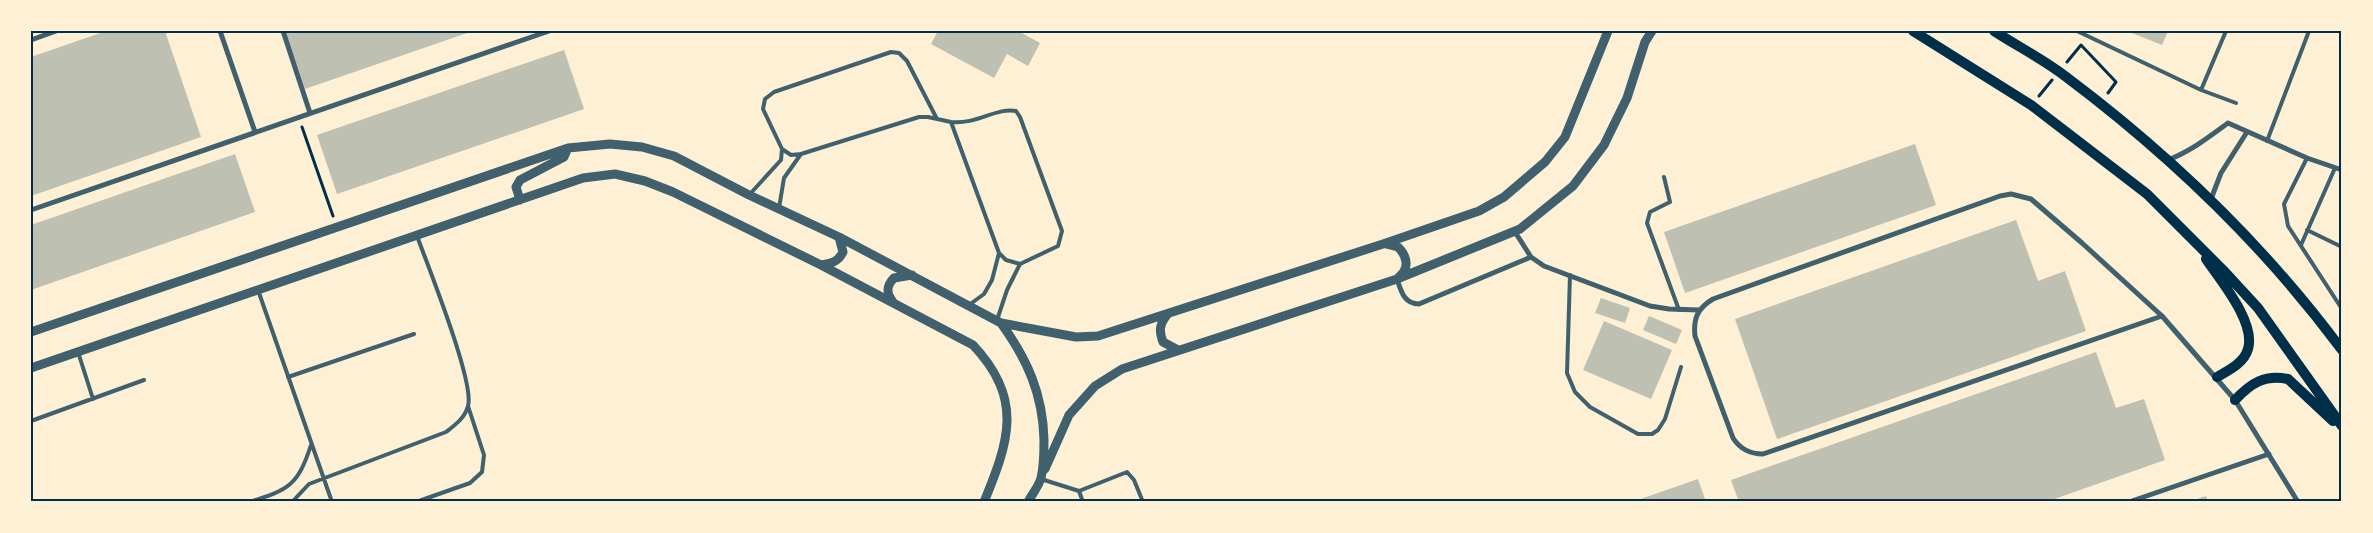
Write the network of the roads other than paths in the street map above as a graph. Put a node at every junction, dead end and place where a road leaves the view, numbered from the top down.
1 (56, 31) edge
2 (220, 31) edge
3 (283, 31) edge
4 (549, 31) edge
5 (1608, 31) edge
6 (1652, 31) edge
7 (1913, 31) edge
8 (1994, 31) edge
9 (2077, 31) edge
10 (2226, 31) edge
11 (2309, 31) edge
12 (31, 40) edge
13 (2201, 90) junction
14 (2236, 103) dead end
15 (310, 114) junction
16 (937, 119) junction
17 (950, 122) junction
18 (255, 132) junction
19 (2247, 132) junction
20 (2267, 141) junction
21 (568, 148) junction
22 (782, 149) junction
23 (801, 154) junction
24 (2307, 158) junction
25 (2168, 160) junction
26 (2335, 168) junction
27 (2342, 170) edge
28 (1664, 177) dead end
29 (749, 195) junction
30 (2210, 199) junction
31 (520, 200) junction
32 (779, 208) junction
33 (31, 210) edge
34 (2308, 230) junction
35 (1515, 232) junction
36 (417, 234) junction
37 (839, 237) junction
38 (2191, 238) junction
39 (1383, 244) junction
40 (2300, 245) junction
41 (2342, 247) edge
42 (999, 253) junction
43 (1531, 257) junction
44 (1020, 264) junction
45 (821, 265) junction
46 (912, 275) junction
47 (1570, 275) junction
48 (1397, 279) junction
49 (258, 290) junction
50 (894, 303) junction
51 (969, 305) junction
52 (2342, 309) edge
53 (1679, 310) junction
54 (1699, 310) junction
55 (1167, 315) junction
56 (2162, 316) junction
57 (999, 321) junction
58 (31, 332) edge
59 (414, 334) dead end
60 (1178, 350) junction
61 (2342, 350) edge
62 (78, 352) junction
63 (1681, 367) dead end
64 (31, 368) edge
65 (288, 377) junction
66 (2218, 377) junction
67 (144, 380) dead end
68 (93, 399) junction
69 (2235, 400) junction
70 (468, 406) junction
71 (31, 421) edge
72 (2342, 427) edge
73 (311, 446) junction
74 (2269, 454) junction
75 (324, 477) junction
76 (1041, 479) junction
77 (1079, 491) junction
78 (249, 502) edge
79 (292, 502) edge
80 (332, 502) edge
81 (416, 502) edge
82 (984, 502) edge
83 (1028, 502) edge
84 (1083, 502) edge
85 (1143, 502) edge
86 (2129, 502) edge
87 (2298, 502) edge

1 - 12 street
2 - 18 street
3 - 15 street
4 - 15 street
5 - 39 street
6 - 35 street
7 - 38 main road
8 - 25 main road
9 - 13 lane
10 - 13 lane
11 - 20 lane
13 - 14 lane
15 - 18 street
16 - 17 lane
16 - 22 lane
16 - 23 lane
17 - 42 lane
17 - 44 lane
18 - 33 street
19 - 20 street
19 - 25 street
19 - 30 street
20 - 24 street
21 - 29 street
21 - 31 street
21 - 58 street
22 - 23 lane
22 - 29 lane
23 - 32 lane
24 - 26 street
24 - 40 lane
25 - 30 main road
26 - 27 street
26 - 34 lane
28 - 53 lane
29 - 32 street
30 - 61 main road
31 - 36 street
31 - 45 street
32 - 37 street
34 - 40 lane
34 - 41 lane
35 - 43 street
35 - 48 street
36 - 49 street
36 - 70 lane
37 - 45 street
37 - 46 street
38 - 66 main road
38 - 72 main road
39 - 48 street
39 - 55 street
40 - 52 lane
42 - 44 lane
42 - 51 lane
43 - 47 street
43 - 48 street
44 - 57 lane
45 - 50 street
46 - 50 street
46 - 51 street
47 - 53 street
47 - 63 lane
48 - 60 street
49 - 62 street
49 - 65 lane
50 - 82 street
51 - 57 street
53 - 54 street
54 - 56 street
54 - 56 street
55 - 57 street
55 - 60 street
56 - 66 street
57 - 76 street
59 - 65 lane
60 - 76 street
62 - 64 street
62 - 68 lane
65 - 73 lane
66 - 69 street
67 - 68 lane
68 - 71 lane
69 - 72 main road
69 - 74 street
70 - 75 lane
70 - 81 lane
73 - 75 lane
73 - 78 lane
74 - 86 street
74 - 87 street
75 - 79 lane
75 - 80 lane
76 - 77 lane
76 - 83 street
77 - 84 lane
77 - 85 lane

